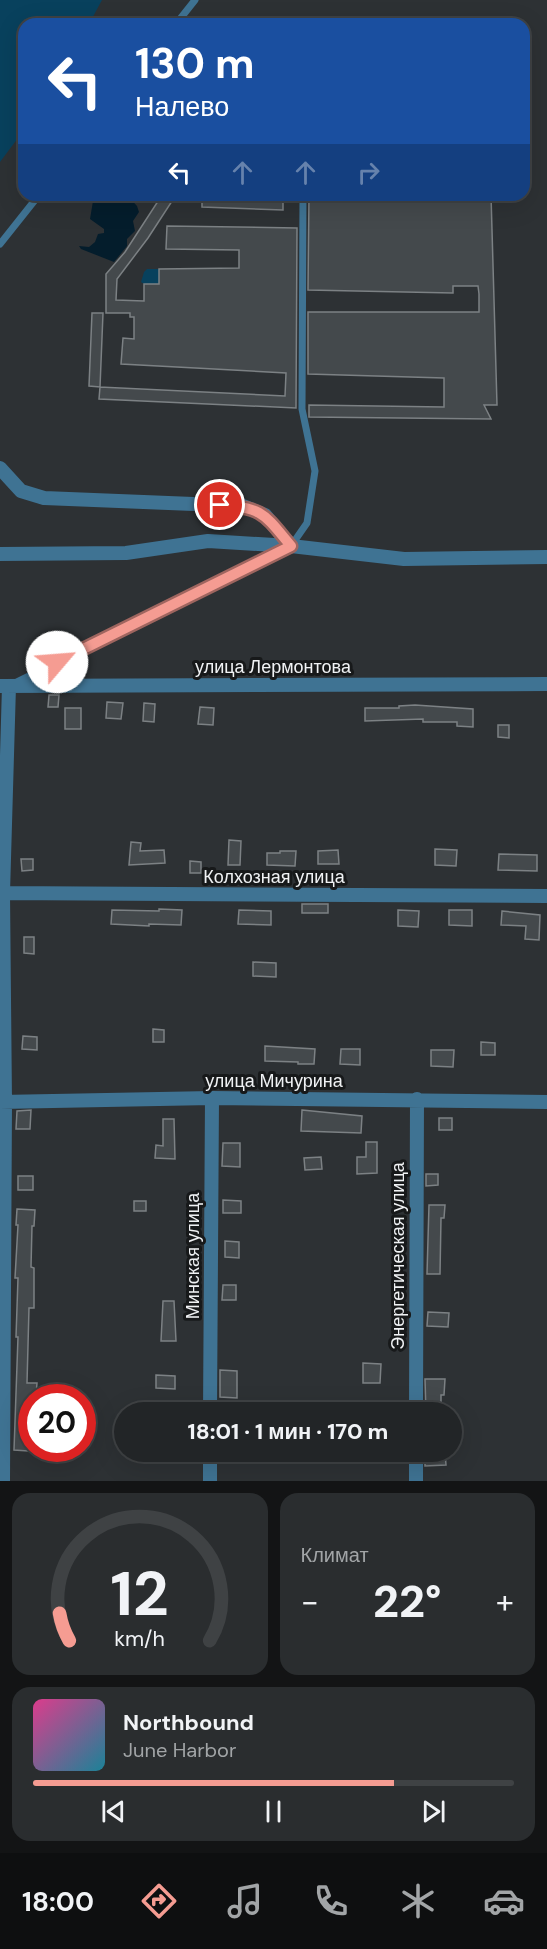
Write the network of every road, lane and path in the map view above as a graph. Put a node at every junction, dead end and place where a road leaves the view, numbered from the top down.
1 (195, 0) edge
2 (181, 18) edge
3 (34, 201) edge
4 (303, 201) edge
5 (0, 244) edge
6 (0, 468) edge
7 (291, 546) junction
8 (0, 554) edge
9 (547, 557) edge
10 (547, 684) edge
11 (4, 686) edge
12 (2, 893) edge
13 (547, 896) edge
14 (212, 1098) junction
15 (417, 1100) junction
16 (2, 1102) edge
17 (547, 1102) edge
18 (210, 1402) edge
19 (416, 1402) edge
20 (210, 1462) edge
21 (416, 1462) edge
22 (3, 1481) edge
23 (210, 1481) edge
24 (416, 1481) edge

1 - 2 lane
3 - 5 lane
4 - 7 lane
6 - 7 street
7 - 8 street
7 - 9 street
7 - 11 lane
10 - 11 street, улица Лермонтова
11 - 12 street
12 - 13 street, Колхозная улица
12 - 16 street
14 - 15 street, улица Мичурина
14 - 16 street, улица Мичурина
14 - 18 street, Минская улица
15 - 17 street, улица Мичурина
15 - 19 street, Энергетическая улица
16 - 22 street
20 - 23 street
21 - 24 street

